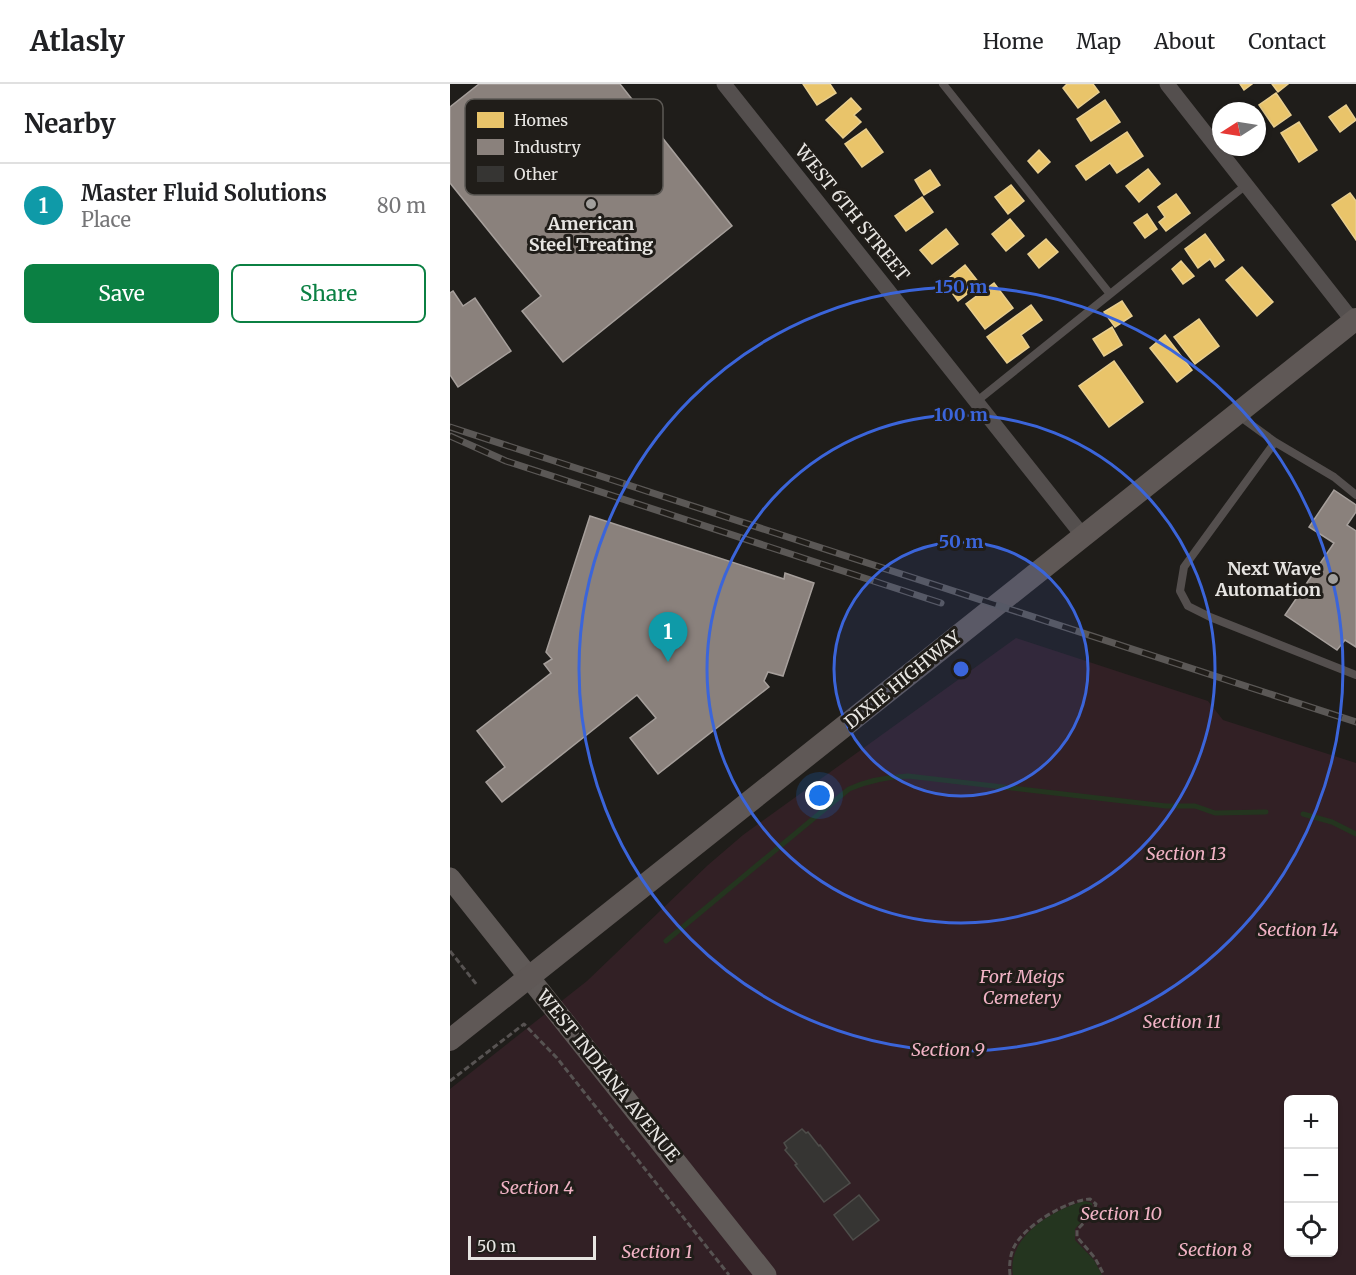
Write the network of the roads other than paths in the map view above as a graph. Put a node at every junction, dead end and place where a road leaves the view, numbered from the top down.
1 (724, 84) edge
2 (944, 84) edge
3 (1167, 84) edge
4 (1246, 185) junction
5 (1110, 294) junction
6 (1355, 320) edge
7 (977, 401) junction
8 (1237, 414) junction
9 (1275, 442) junction
10 (1356, 495) edge
11 (1083, 536) junction
12 (1356, 675) edge
13 (450, 878) edge
14 (529, 978) junction
15 (450, 1040) edge
16 (765, 1275) edge

1 - 7 street, WEST 6TH STREET
2 - 5 lane
3 - 4 street
4 - 5 lane
4 - 6 street
5 - 7 lane
6 - 8 main road, DIXIE HIGHWAY
7 - 11 street, WEST 6TH STREET
8 - 9 lane
8 - 11 main road, DIXIE HIGHWAY
9 - 10 lane
9 - 12 lane
11 - 14 main road, DIXIE HIGHWAY
13 - 14 main road, WEST INDIANA AVENUE
14 - 15 main road, DIXIE HIGHWAY
14 - 16 main road, WEST INDIANA AVENUE

